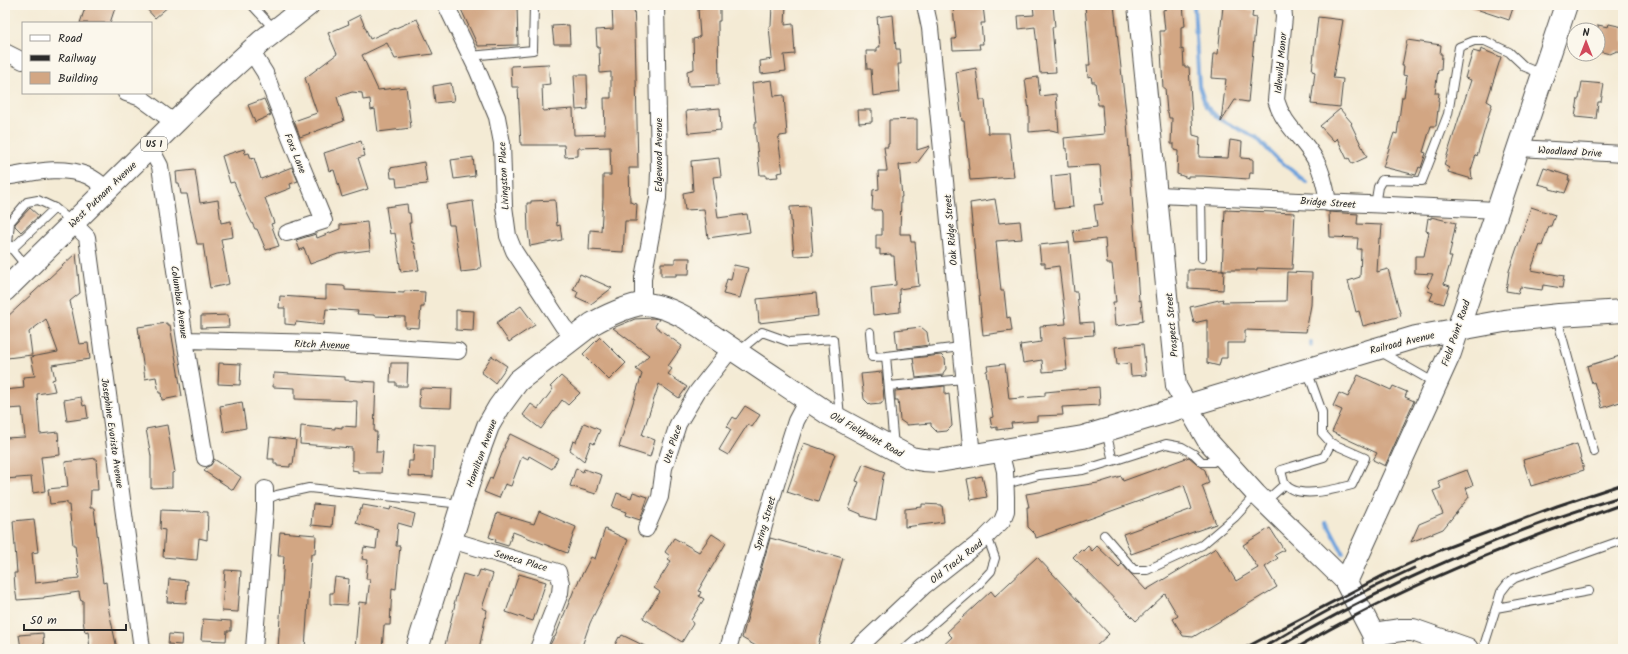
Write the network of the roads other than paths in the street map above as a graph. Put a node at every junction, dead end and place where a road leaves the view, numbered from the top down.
1 (252, 5) edge
2 (308, 5) edge
3 (446, 5) edge
4 (534, 5) edge
5 (656, 5) edge
6 (925, 5) edge
7 (1138, 5) edge
8 (1283, 5) edge
9 (1566, 5) edge
10 (275, 30) junction
11 (251, 51) junction
12 (5, 52) edge
13 (470, 56) junction
14 (22, 60) edge
15 (1543, 74) junction
16 (129, 94) edge
17 (175, 123) junction
18 (150, 147) junction
19 (1518, 148) junction
20 (1623, 154) edge
21 (5, 176) edge
22 (108, 189) junction
23 (1158, 195) junction
24 (1201, 196) junction
25 (1328, 203) junction
26 (1375, 205) junction
27 (55, 208) junction
28 (1497, 210) junction
29 (73, 223) junction
30 (287, 233) dead end
31 (12, 249) junction
32 (1202, 258) dead end
33 (28, 267) junction
34 (5, 290) edge
35 (643, 303) junction
36 (1623, 311) edge
37 (1559, 315) junction
38 (1458, 330) junction
39 (870, 332) dead end
40 (574, 338) junction
41 (185, 340) junction
42 (961, 347) junction
43 (1375, 349) junction
44 (458, 351) dead end
45 (734, 351) junction
46 (886, 356) junction
47 (1307, 370) junction
48 (964, 380) junction
49 (1436, 383) junction
50 (889, 386) junction
51 (807, 400) junction
52 (1187, 406) junction
53 (840, 419) junction
54 (1106, 430) junction
55 (1330, 443) junction
56 (894, 449) junction
57 (1000, 451) junction
58 (1594, 452) dead end
59 (972, 456) junction
60 (1222, 456) junction
61 (205, 458) dead end
62 (1116, 460) junction
63 (1006, 484) junction
64 (1285, 484) junction
65 (265, 495) joint
66 (1260, 498) junction
67 (463, 504) junction
68 (646, 529) dead end
69 (1104, 535) dead end
70 (987, 536) junction
71 (451, 540) junction
72 (1623, 540) edge
73 (1346, 582) junction
74 (1589, 591) dead end
75 (1496, 608) junction
76 (1374, 641) edge
77 (864, 646) edge
78 (142, 649) edge
79 (254, 649) edge
80 (417, 649) edge
81 (538, 649) edge
82 (728, 649) edge
83 (904, 649) edge
84 (1467, 649) edge
85 (1483, 649) edge

1 - 10 lane
2 - 10 main road, West Putnam Avenue / US 1
3 - 13 street, Livingston Place
4 - 13 lane
5 - 35 street, Edgewood Avenue
6 - 42 street, Oak Ridge Street
7 - 23 street, Prospect Street
8 - 25 street, Idlewild Manor
9 - 15 main road, Field Point Road
10 - 11 main road, West Putnam Avenue / US 1
11 - 17 main road, West Putnam Avenue / US 1
11 - 30 street, Foxs Lane
12 - 14 street
13 - 40 street, Livingston Place
15 - 19 main road, Field Point Road
15 - 26 lane
16 - 17 street
17 - 18 main road, West Putnam Avenue / US 1
18 - 22 main road, West Putnam Avenue / US 1
18 - 41 street, Columbus Avenue
19 - 20 street, Woodland Drive
19 - 28 main road, Field Point Road
21 - 22 street
22 - 29 main road, West Putnam Avenue / US 1
23 - 24 street, Bridge Street
23 - 52 street, Prospect Street
24 - 25 street, Bridge Street
24 - 32 lane
25 - 26 street, Bridge Street
26 - 28 street, Bridge Street
27 - 29 lane
27 - 31 lane
27 - 31 lane
28 - 38 main road, Field Point Road
29 - 33 main road, West Putnam Avenue / US 1
29 - 78 street, Josephine Evaristo Avenue
31 - 33 lane
33 - 34 main road, West Putnam Avenue / US 1
35 - 40 main road, Hamilton Avenue
35 - 45 main road, Old Fieldpoint Road
36 - 37 main road, Railroad Avenue
37 - 38 main road, Railroad Avenue
37 - 58 lane
38 - 43 main road, Railroad Avenue
38 - 49 main road, Field Point Road
39 - 46 lane
40 - 67 main road, Hamilton Avenue
41 - 44 street, Ritch Avenue
41 - 61 street, Columbus Avenue
42 - 46 lane
42 - 48 street, Oak Ridge Street
43 - 47 main road, Railroad Avenue
43 - 49 lane
45 - 51 main road, Old Fieldpoint Road
45 - 53 lane
45 - 68 street, Ute Place
46 - 50 lane
47 - 52 main road, Railroad Avenue
47 - 55 lane
48 - 50 lane
48 - 59 street, Oak Ridge Street
49 - 73 main road, Field Point Road
50 - 56 lane
51 - 53 main road, Old Fieldpoint Road
51 - 82 street, Spring Street
52 - 54 main road, Old Fieldpoint Road
52 - 60 street, Prospect Street
53 - 56 main road, Old Fieldpoint Road
54 - 57 main road, Old Fieldpoint Road
54 - 62 lane
55 - 64 lane
55 - 64 lane
56 - 59 main road, Old Fieldpoint Road
57 - 59 main road, Old Fieldpoint Road
57 - 63 street, Old Track Road
60 - 62 lane
60 - 66 street, Prospect Street
62 - 63 lane
63 - 70 street, Old Track Road
64 - 66 lane
65 - 67 lane
65 - 79 street
66 - 69 lane
66 - 73 street, Prospect Street
67 - 71 main road, Hamilton Avenue
70 - 77 street, Old Track Road
70 - 83 lane
71 - 80 main road, Hamilton Avenue
71 - 81 street, Seneca Place
72 - 75 lane
73 - 76 main road
74 - 75 lane
75 - 85 lane
76 - 84 main road

